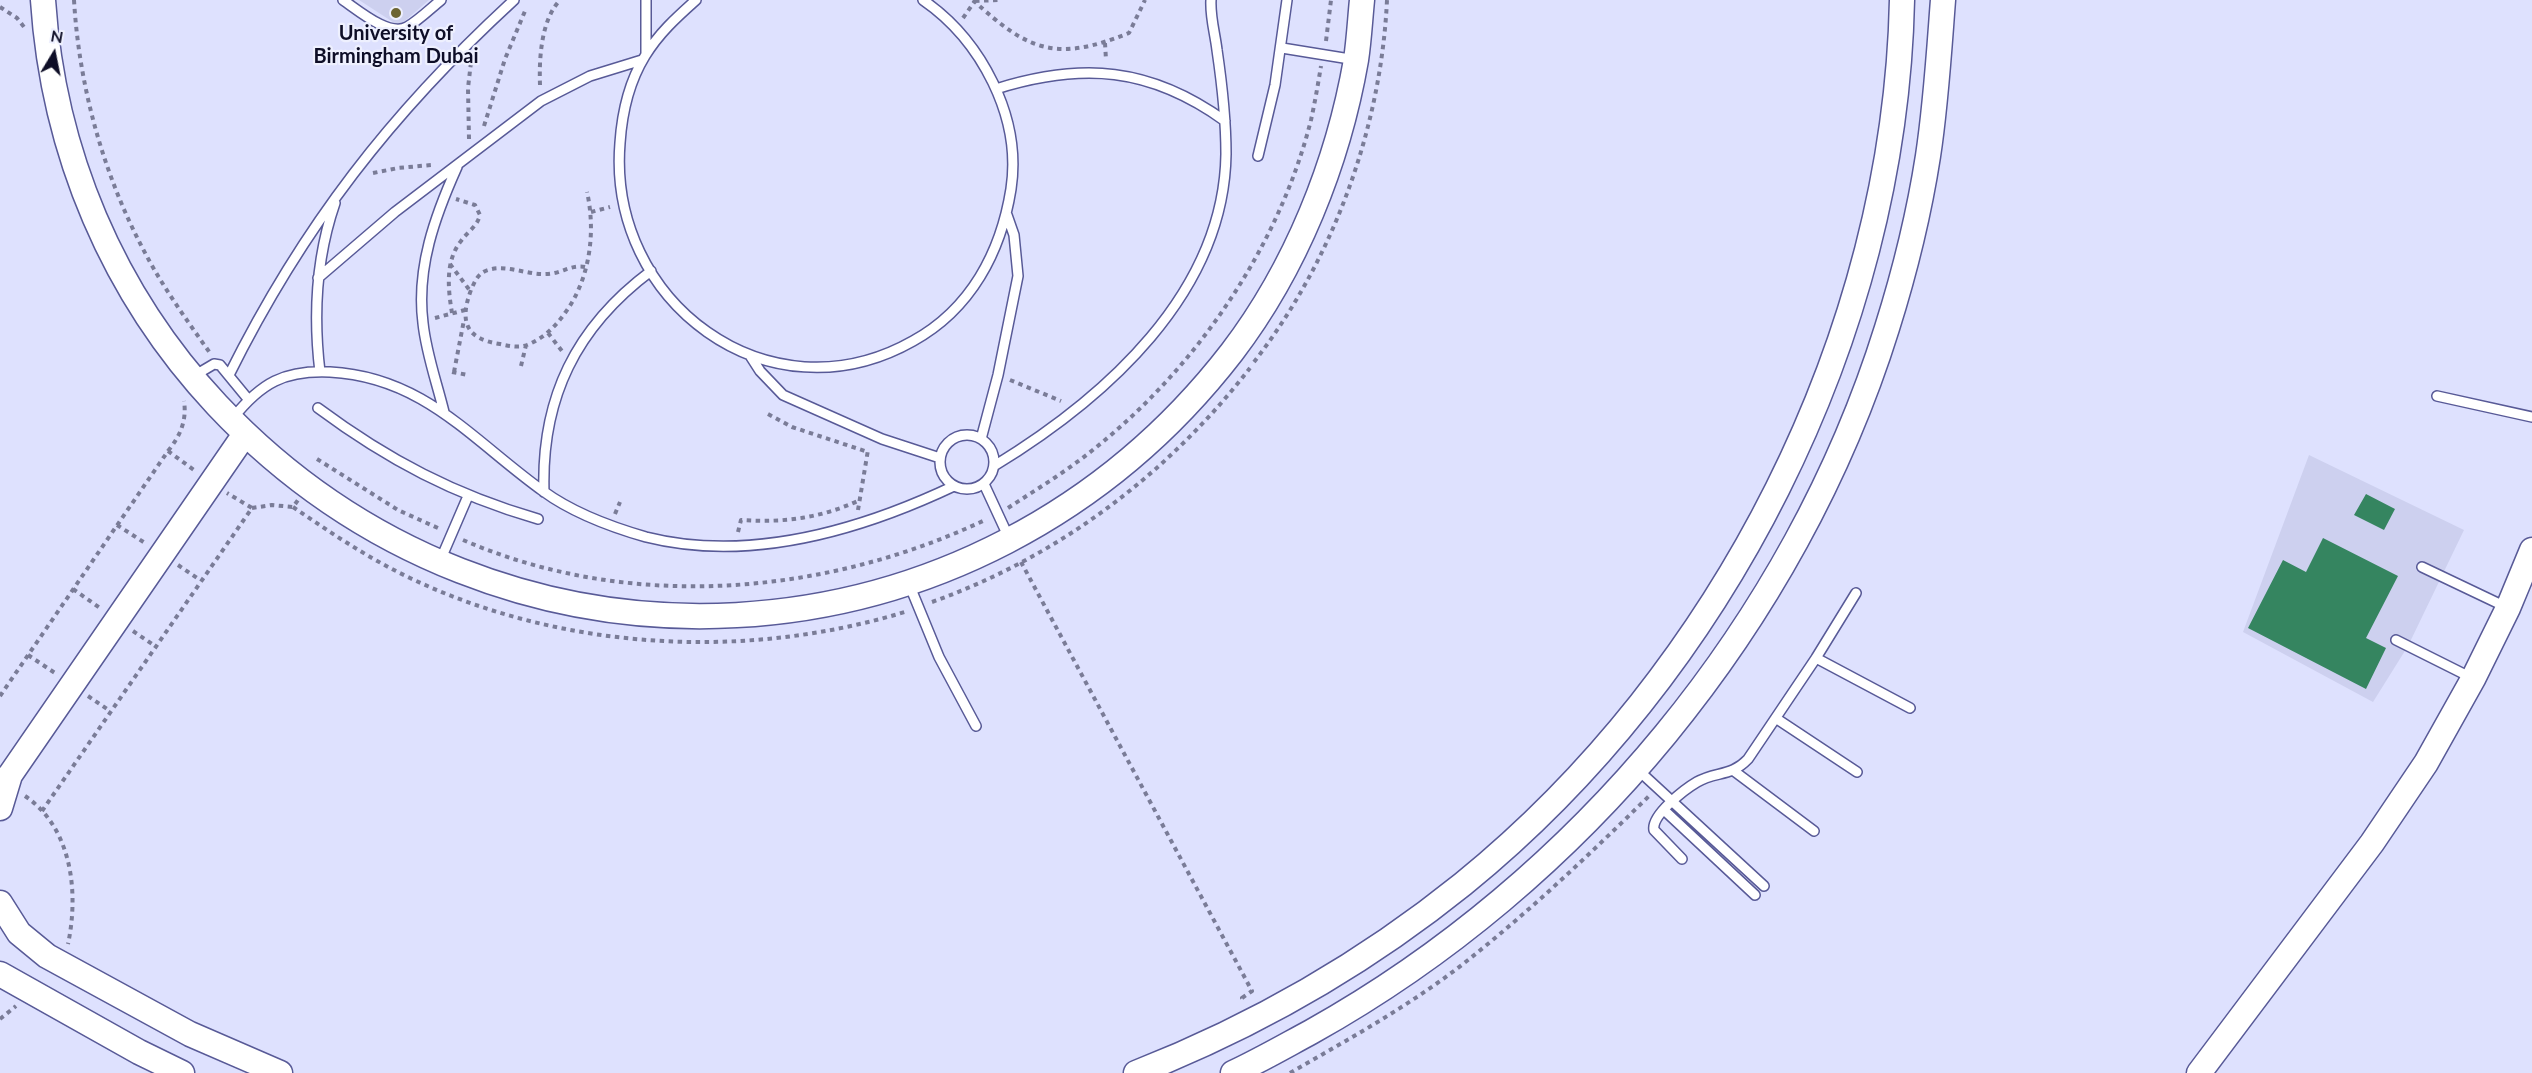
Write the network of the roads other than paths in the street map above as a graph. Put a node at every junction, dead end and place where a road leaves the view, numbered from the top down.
1 (43, 0) edge
2 (343, 0) edge
3 (441, 0) edge
4 (514, 0) edge
5 (646, 0) edge
6 (696, 0) edge
7 (923, 0) edge
8 (1287, 0) edge
9 (1362, 0) edge
10 (1902, 0) edge
11 (1943, 0) edge
12 (1210, 2) edge
13 (1282, 48) junction
14 (644, 57) junction
15 (1356, 60) junction
16 (996, 89) junction
17 (1225, 121) junction
18 (1258, 156) dead end
19 (458, 164) junction
20 (339, 193) junction
21 (1007, 215) junction
22 (651, 271) junction
23 (318, 278) junction
24 (751, 357) junction
25 (320, 372) junction
26 (229, 375) junction
27 (191, 377) junction
28 (2437, 396) dead end
29 (248, 399) junction
30 (318, 408) dead end
31 (444, 412) junction
32 (2532, 417) edge
33 (238, 427) junction
34 (981, 439) junction
35 (940, 458) junction
36 (994, 466) junction
37 (984, 484) junction
38 (954, 486) junction
39 (544, 492) junction
40 (468, 496) junction
41 (538, 519) dead end
42 (1010, 540) junction
43 (2532, 550) edge
44 (439, 563) junction
45 (2422, 567) dead end
46 (909, 584) junction
47 (1856, 593) dead end
48 (2508, 608) junction
49 (2396, 640) dead end
50 (1816, 658) junction
51 (2474, 679) junction
52 (1910, 708) dead end
53 (1777, 719) junction
54 (976, 726) dead end
55 (1637, 769) junction
56 (1734, 771) junction
57 (1857, 772) dead end
58 (6, 781) edge
59 (1672, 801) junction
60 (0, 808) edge
61 (1664, 810) junction
62 (1814, 831) dead end
63 (1682, 859) dead end
64 (1764, 886) dead end
65 (1755, 895) dead end
66 (0, 903) edge
67 (0, 974) edge
68 (182, 1073) edge
69 (280, 1073) edge
70 (1136, 1073) edge
71 (1233, 1073) edge
72 (2199, 1073) edge

1 - 27 street
2 - 3 lane
4 - 20 lane
5 - 14 lane
6 - 14 lane
7 - 16 lane
8 - 13 lane
9 - 15 street
10 - 70 street
11 - 55 street
12 - 17 lane
13 - 15 lane
13 - 18 lane
14 - 19 lane
14 - 22 lane
15 - 42 street
16 - 17 lane
16 - 21 lane
17 - 36 lane
19 - 23 lane
19 - 31 lane
20 - 23 lane
20 - 26 lane
21 - 24 lane
21 - 34 lane
22 - 24 lane
22 - 39 lane
23 - 25 lane
24 - 35 lane
25 - 29 lane
25 - 31 lane
26 - 27 lane
26 - 29 lane
27 - 33 street
28 - 32 lane
29 - 33 lane
30 - 40 lane
31 - 39 lane
33 - 44 street
33 - 58 street
34 - 35 lane
34 - 36 lane
35 - 38 lane
36 - 37 lane
37 - 38 lane
37 - 42 lane
38 - 39 lane
40 - 41 lane
40 - 44 lane
42 - 46 street
43 - 48 street
44 - 46 street
45 - 48 lane
46 - 54 lane
47 - 50 lane
48 - 51 street
49 - 51 lane
50 - 52 lane
50 - 53 lane
51 - 72 street
53 - 56 lane
53 - 57 lane
55 - 59 lane
55 - 71 street
56 - 59 lane
56 - 62 lane
58 - 60 street
59 - 61 lane
59 - 64 lane
61 - 63 lane
61 - 65 lane
66 - 69 street
67 - 68 street

